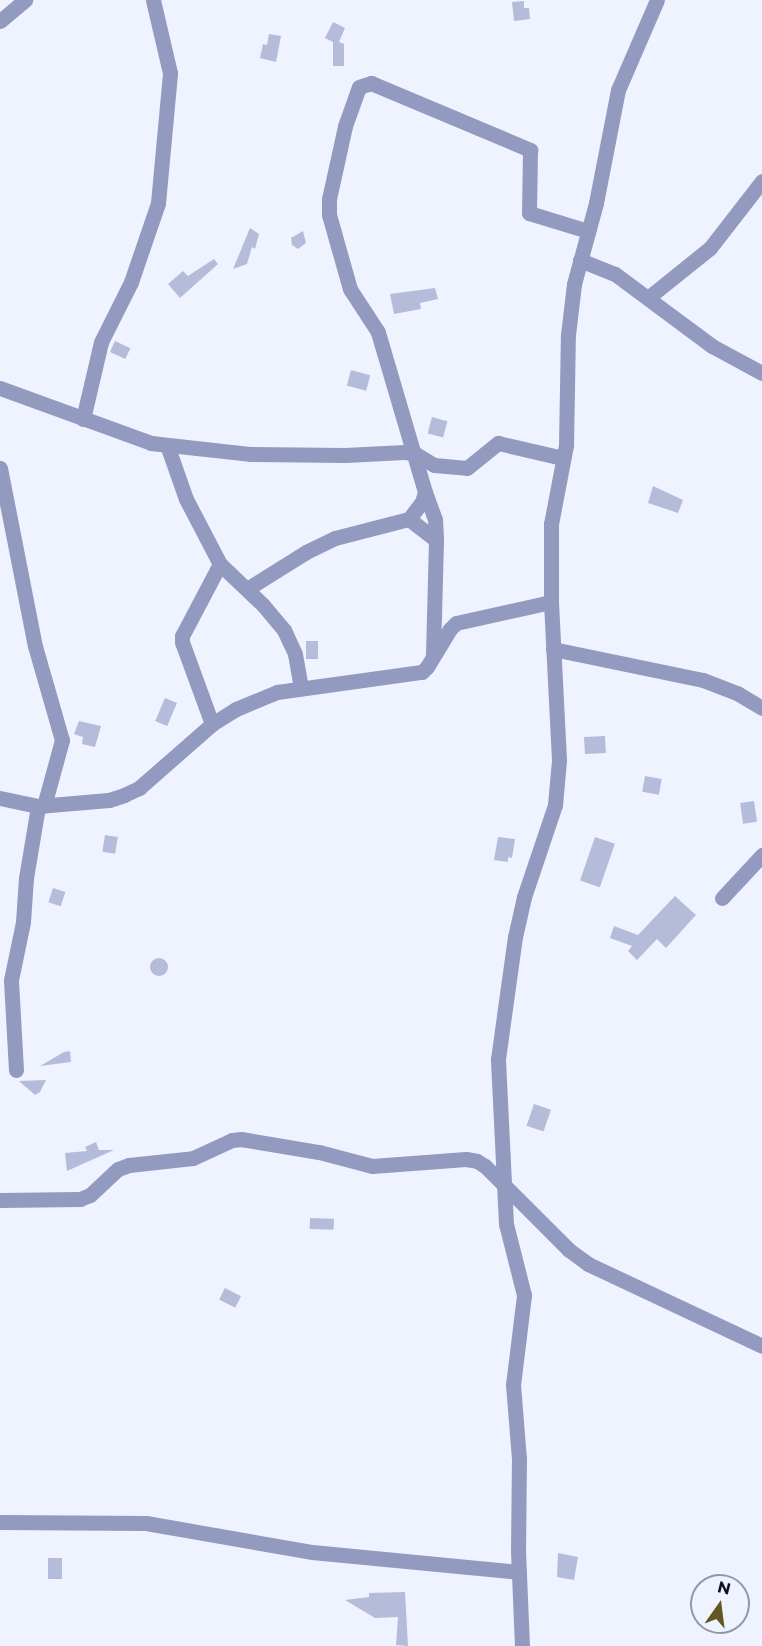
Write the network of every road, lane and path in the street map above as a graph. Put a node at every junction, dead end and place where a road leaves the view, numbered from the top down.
1 (25, 0) edge
2 (153, 0) edge
3 (657, 0) edge
4 (0, 21) edge
5 (762, 182) edge
6 (588, 231) junction
7 (580, 260) junction
8 (649, 297) junction
9 (762, 373) edge
10 (0, 388) edge
11 (83, 418) junction
12 (167, 445) junction
13 (414, 453) junction
14 (563, 458) junction
15 (0, 468) edge
16 (425, 492) junction
17 (409, 519) junction
18 (436, 540) junction
19 (220, 564) junction
20 (247, 589) junction
21 (551, 602) junction
22 (553, 649) junction
23 (433, 657) junction
24 (301, 688) junction
25 (762, 708) edge
26 (212, 724) junction
27 (0, 798) edge
28 (41, 806) junction
29 (762, 855) edge
30 (722, 898) dead end
31 (6, 965) edge
32 (16, 1070) dead end
33 (502, 1184) junction
34 (0, 1200) edge
35 (762, 1346) edge
36 (0, 1522) edge
37 (519, 1572) junction
38 (522, 1646) edge

1 - 4 street
2 - 11 street
3 - 6 street
5 - 8 street
6 - 7 street
6 - 13 street
7 - 8 street
7 - 14 street
8 - 9 street
10 - 11 street
11 - 12 street
12 - 13 street
12 - 19 street
13 - 14 street
13 - 16 street
14 - 21 street
15 - 28 street
16 - 17 street
16 - 18 street
17 - 18 street
17 - 20 street
18 - 23 street
19 - 20 street
19 - 26 street
20 - 24 street
21 - 22 street
21 - 23 street
22 - 25 street
22 - 33 street
23 - 24 street
24 - 26 street
26 - 28 street
27 - 28 street
28 - 31 street
29 - 30 street
31 - 32 street
33 - 34 street
33 - 35 street
33 - 37 street
36 - 37 street
37 - 38 street

